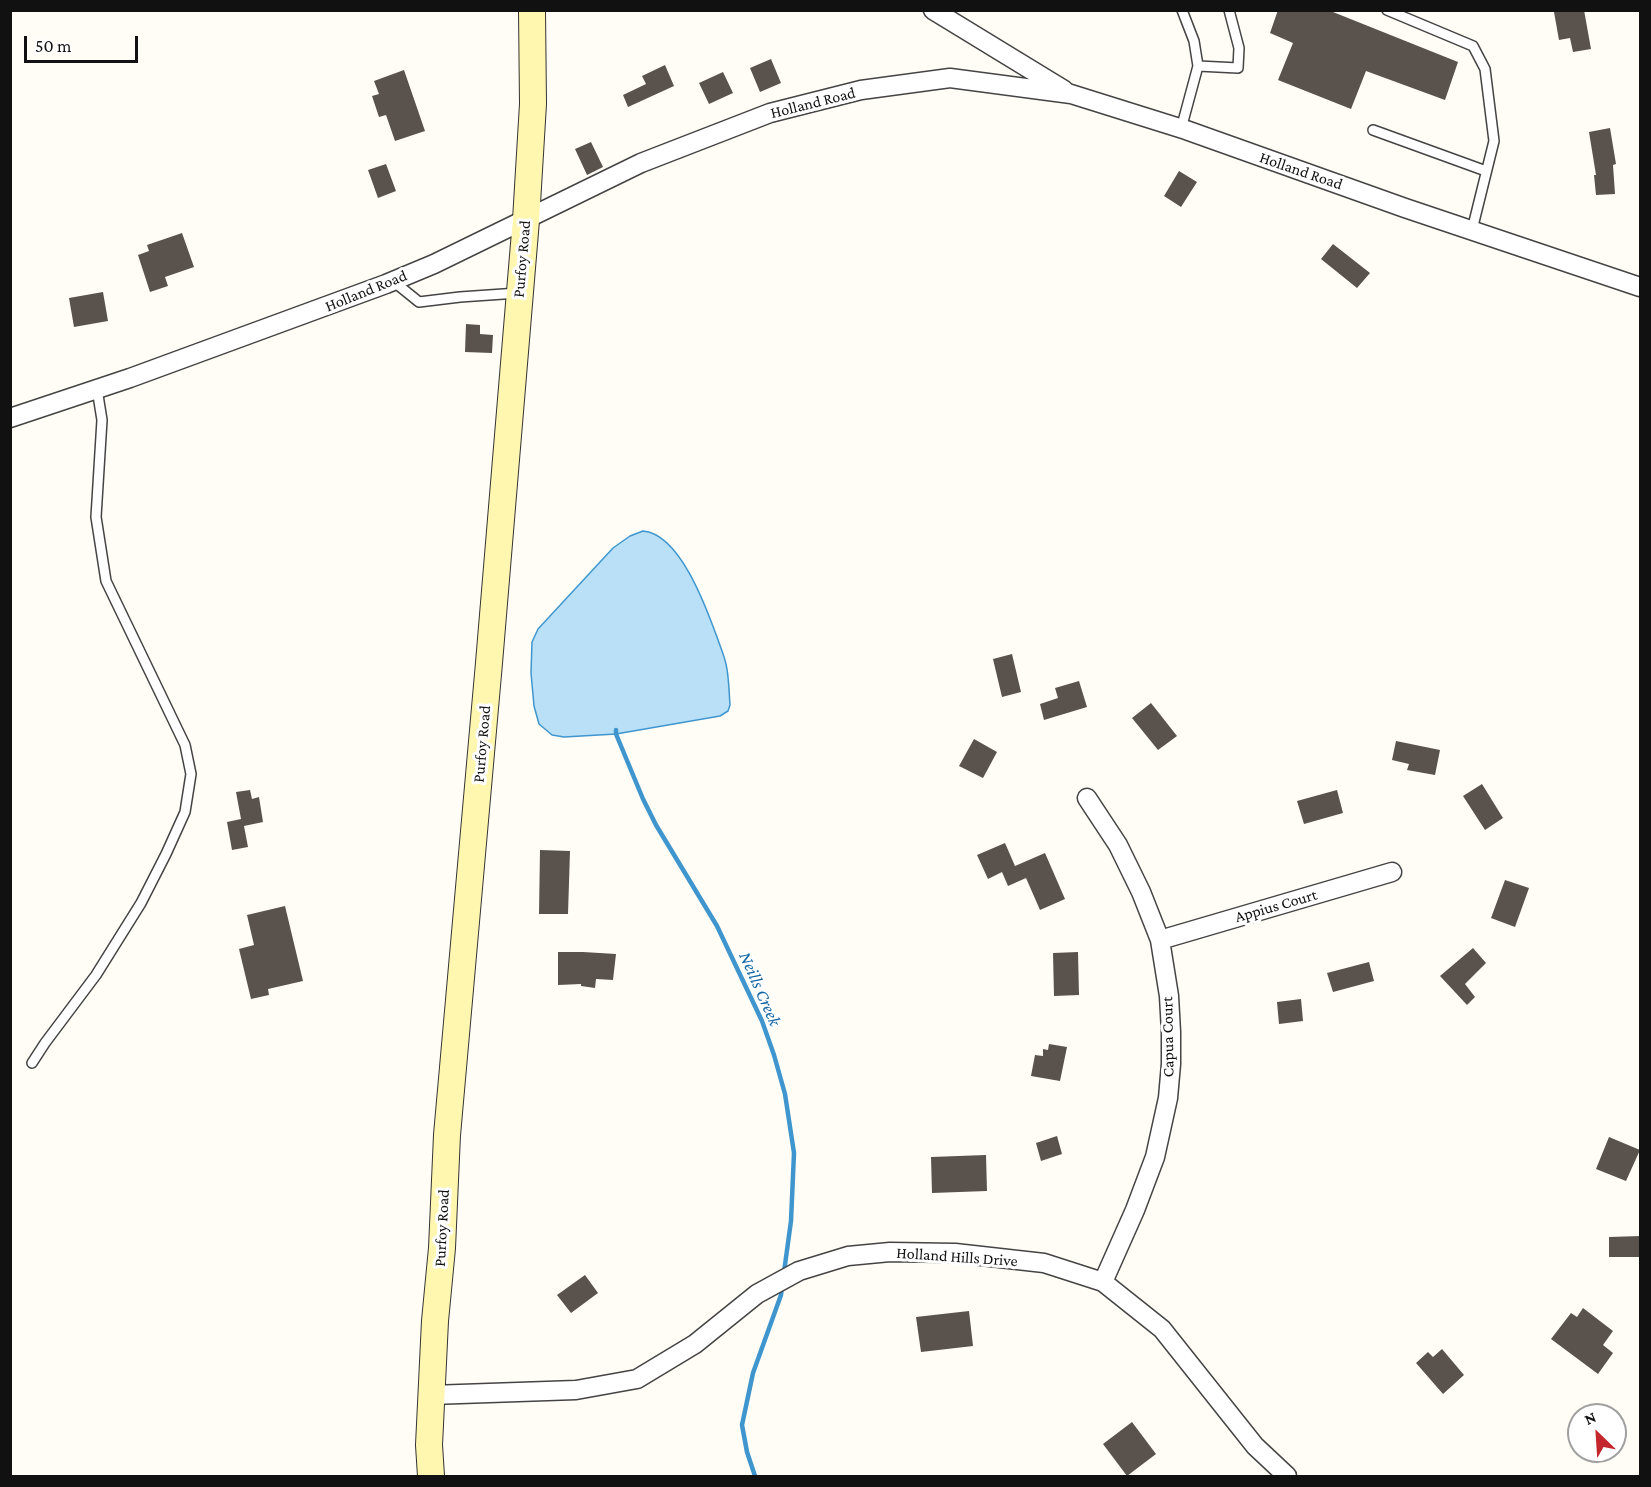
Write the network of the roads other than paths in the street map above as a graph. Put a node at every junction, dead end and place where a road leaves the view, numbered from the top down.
1 (532, 10) edge
2 (933, 10) edge
3 (1182, 10) edge
4 (1229, 10) edge
5 (1387, 10) edge
6 (1198, 66) junction
7 (1071, 94) junction
8 (1180, 129) junction
9 (1373, 130) dead end
10 (1486, 171) junction
11 (526, 220) junction
12 (1472, 230) junction
13 (393, 281) junction
14 (1641, 287) edge
15 (520, 293) junction
16 (97, 389) junction
17 (10, 418) edge
18 (1088, 798) dead end
19 (1392, 872) dead end
20 (1160, 940) junction
21 (32, 1063) dead end
22 (1103, 1282) junction
23 (431, 1395) junction
24 (431, 1476) edge
25 (1287, 1476) edge

1 - 11 street, Purfoy Road
2 - 7 street
3 - 6 lane
4 - 6 lane
5 - 10 lane
6 - 8 lane
7 - 8 street, Holland Road
7 - 11 street, Holland Road
8 - 12 street, Holland Road
9 - 10 lane
10 - 12 lane
11 - 13 street, Holland Road
11 - 15 street, Purfoy Road
12 - 14 street, Holland Road
13 - 15 lane
13 - 16 street, Holland Road
15 - 23 street, Purfoy Road
16 - 17 street, Holland Road
16 - 21 lane
18 - 20 street, Capua Court
19 - 20 street, Appius Court
20 - 22 street, Capua Court
22 - 23 street, Holland Hills Drive
22 - 25 street, Holland Hills Drive
23 - 24 street, Purfoy Road

